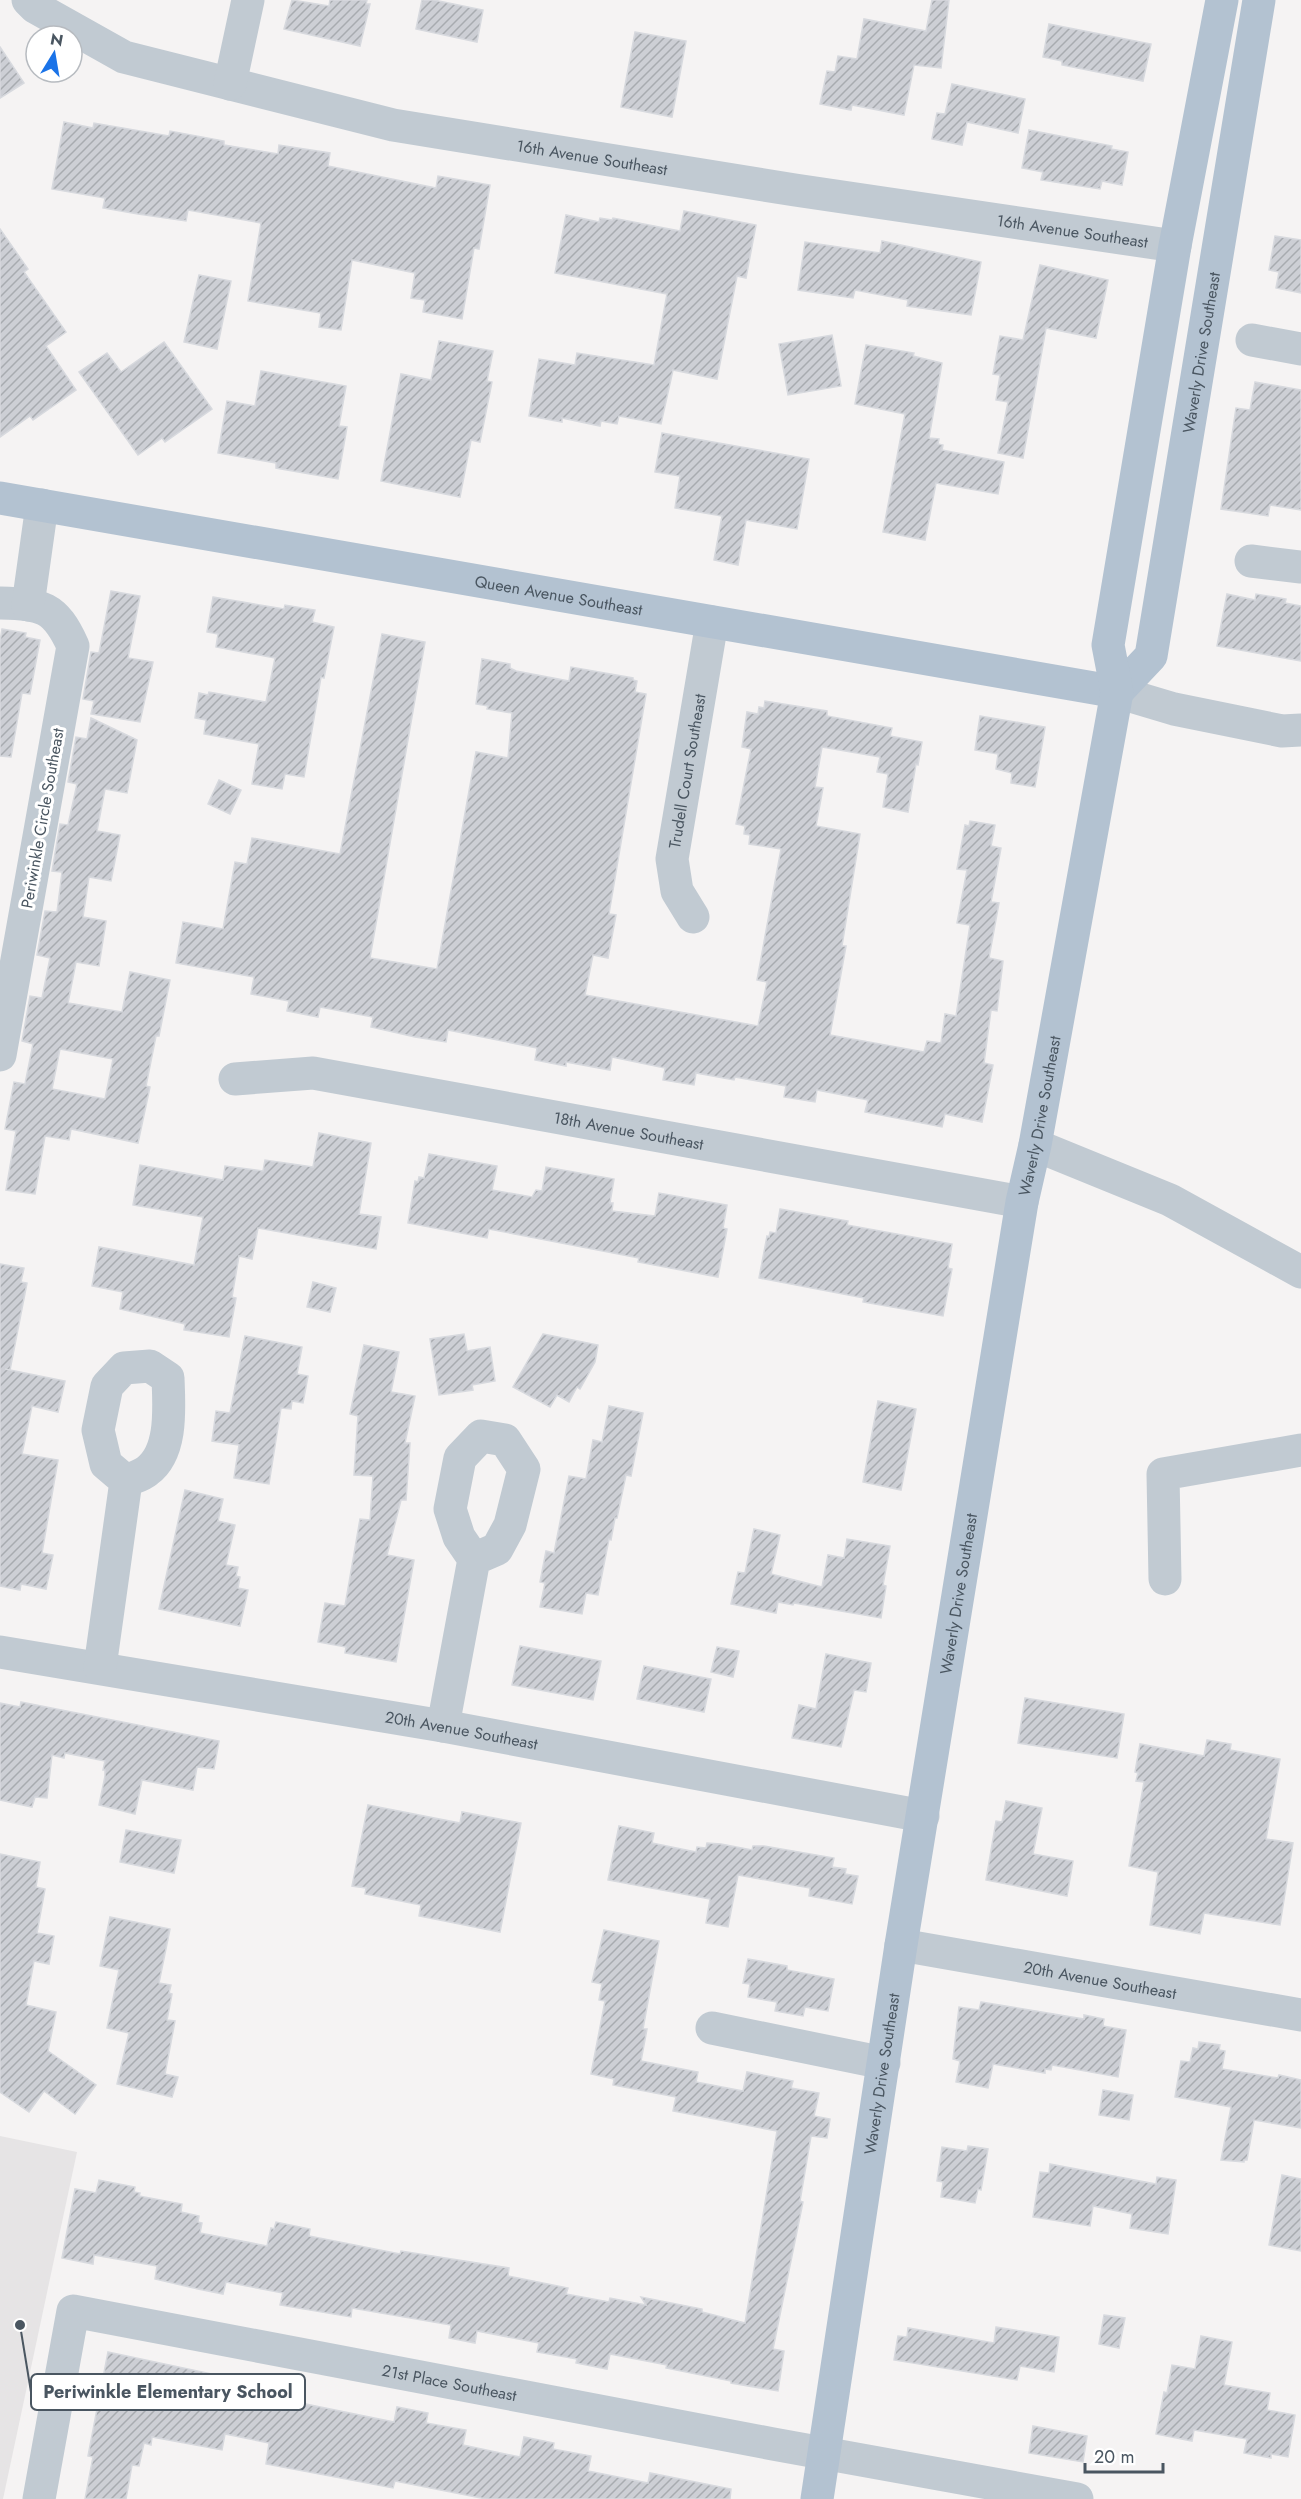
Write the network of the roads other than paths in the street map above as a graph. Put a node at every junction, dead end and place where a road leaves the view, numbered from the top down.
1 (28, 0) edge
2 (248, 0) edge
3 (1222, 0) edge
4 (1258, 0) edge
5 (230, 84) junction
6 (1175, 246) junction
7 (1252, 340) dead end
8 (1301, 349) edge
9 (0, 498) edge
10 (42, 505) junction
11 (1251, 561) dead end
12 (1301, 567) edge
13 (14, 604) edge
14 (712, 622) junction
15 (1117, 692) junction
16 (1301, 729) edge
17 (693, 917) dead end
18 (0, 1055) edge
19 (235, 1079) dead end
20 (1035, 1145) junction
21 (1022, 1202) junction
22 (1301, 1272) edge
23 (1301, 1450) edge
24 (126, 1481) dead end
25 (474, 1559) dead end
26 (1165, 1579) dead end
27 (0, 1652) edge
28 (100, 1667) junction
29 (443, 1726) junction
30 (923, 1816) junction
31 (901, 1945) junction
32 (1301, 2015) edge
33 (712, 2028) dead end
34 (885, 2063) junction
35 (825, 2454) junction
36 (39, 2499) edge
37 (817, 2499) edge
38 (1077, 2499) edge

1 - 5 street, 16th Avenue Southeast
2 - 5 street
3 - 6 main road, Waverly Drive Southeast
4 - 15 main road, Waverly Drive Southeast
5 - 6 street, 16th Avenue Southeast
6 - 15 main road, Waverly Drive Southeast
7 - 8 street
9 - 10 main road, Queen Avenue Southeast
10 - 13 street, Periwinkle Circle Southeast
10 - 14 main road, Queen Avenue Southeast
11 - 12 street
13 - 18 street, Periwinkle Circle Southeast
14 - 15 main road, Queen Avenue Southeast
14 - 17 street, Trudell Court Southeast
15 - 16 street
15 - 20 main road, Waverly Drive Southeast
19 - 21 street, 18th Avenue Southeast
20 - 21 main road, Waverly Drive Southeast
20 - 22 street
21 - 30 main road, Waverly Drive Southeast
23 - 26 street
24 - 28 street
25 - 29 street
27 - 28 street, 20th Avenue Southeast
28 - 29 street, 20th Avenue Southeast
29 - 30 street, 20th Avenue Southeast
30 - 31 main road, Waverly Drive Southeast
31 - 32 street, 20th Avenue Southeast
31 - 34 main road, Waverly Drive Southeast
33 - 34 street
34 - 35 main road, Waverly Drive Southeast
35 - 36 street, 21st Place Southeast
35 - 37 main road, Waverly Drive Southeast
35 - 38 street, 21st Place Southeast

